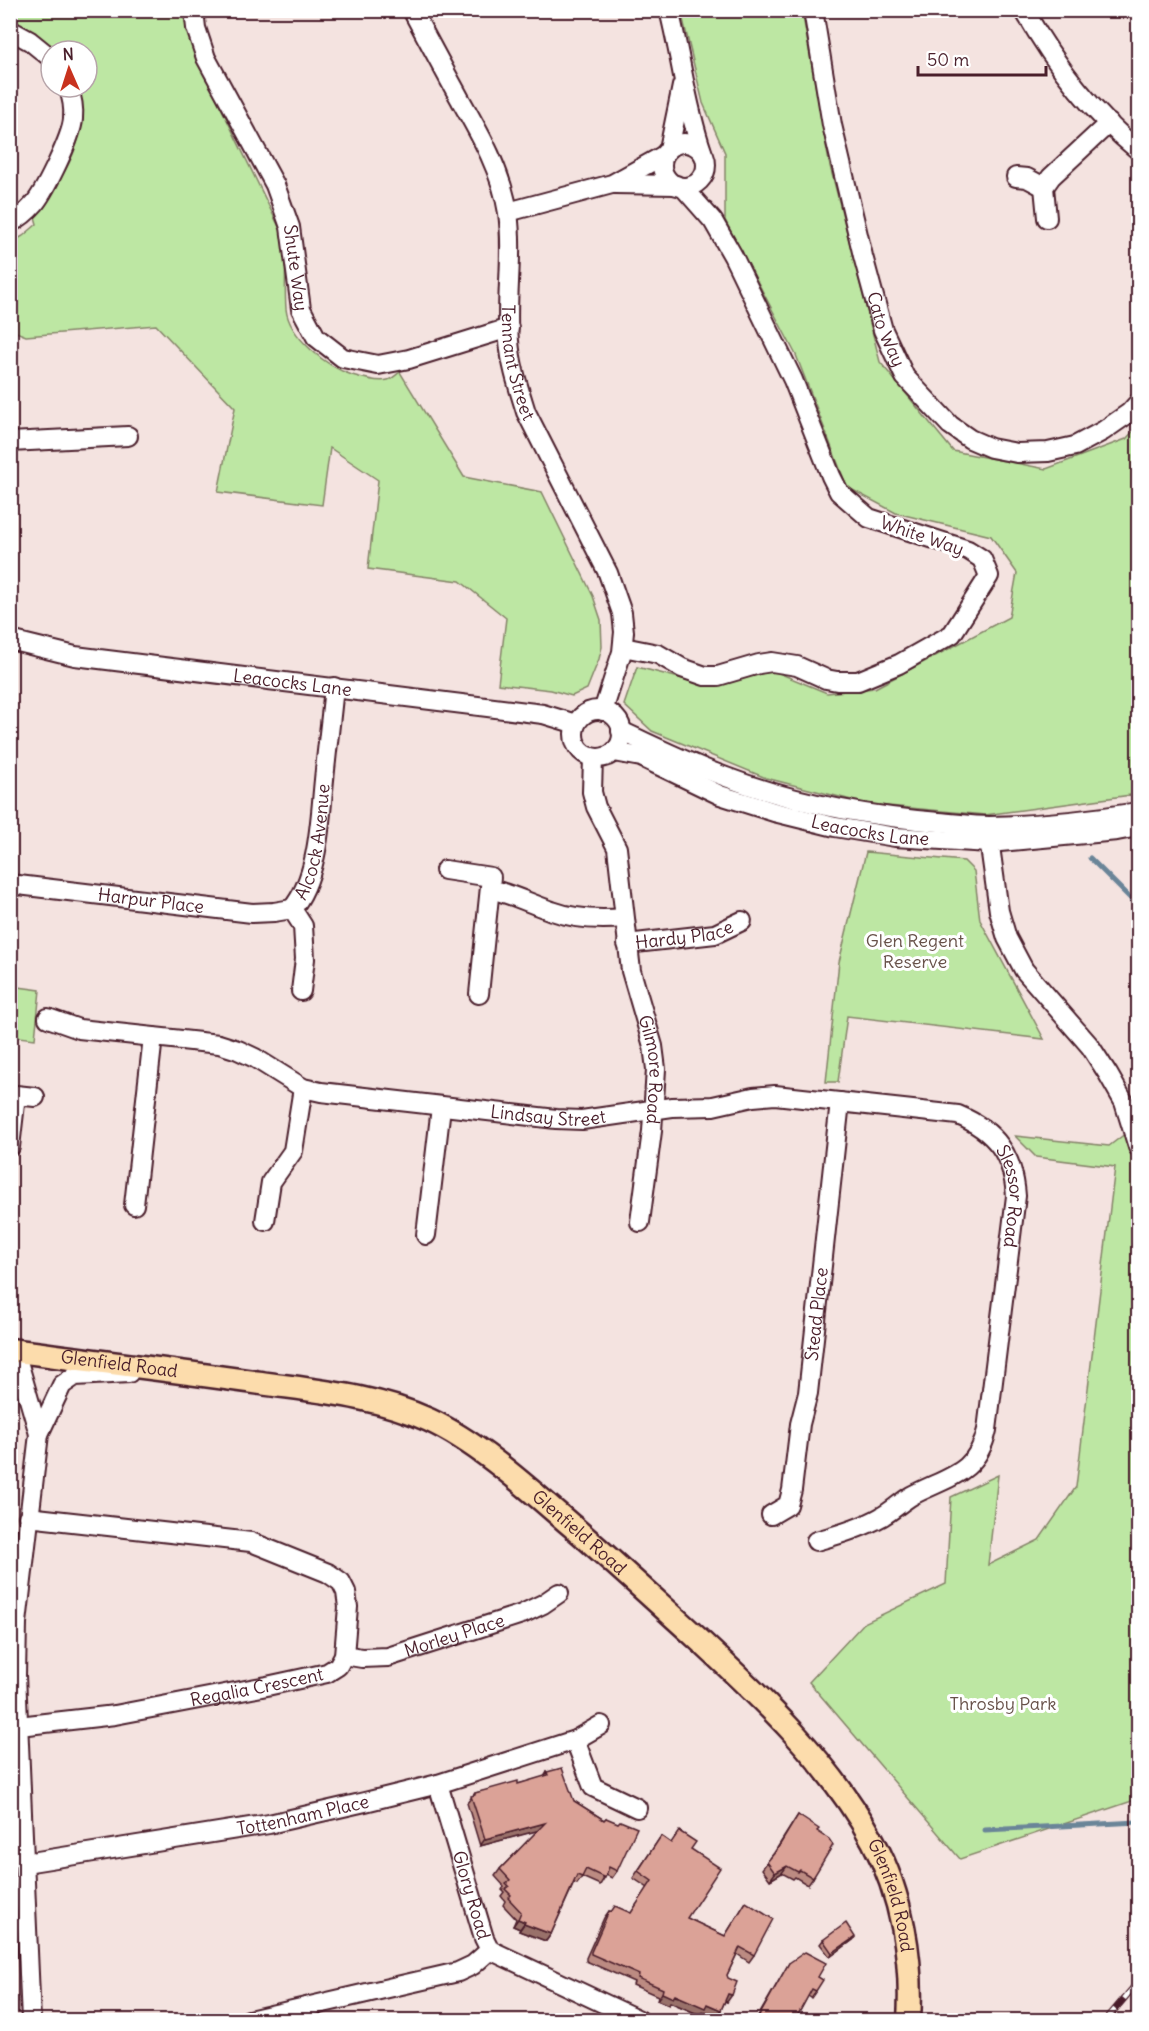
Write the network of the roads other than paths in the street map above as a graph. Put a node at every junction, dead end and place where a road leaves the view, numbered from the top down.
1 (194, 10) edge
2 (412, 10) edge
3 (669, 10) edge
4 (813, 10) edge
5 (1025, 11) edge
6 (10, 30) edge
7 (39, 48) edge
8 (683, 82) junction
9 (72, 99) edge
10 (1108, 123) junction
11 (1138, 150) edge
12 (702, 151) junction
13 (667, 152) junction
14 (1016, 177) dead end
15 (701, 179) junction
16 (612, 184) junction
17 (679, 186) junction
18 (1044, 187) junction
19 (508, 212) junction
20 (1047, 218) dead end
21 (713, 221) junction
22 (10, 223) edge
23 (509, 328) junction
24 (1138, 403) edge
25 (128, 436) dead end
26 (10, 442) edge
27 (10, 640) edge
28 (623, 647) junction
29 (334, 687) junction
30 (603, 711) junction
31 (576, 724) junction
32 (621, 731) junction
33 (614, 752) junction
34 (593, 758) junction
35 (1138, 812) edge
36 (1138, 827) edge
37 (988, 834) junction
38 (445, 870) dead end
39 (10, 884) edge
40 (490, 889) junction
41 (292, 909) junction
42 (624, 918) junction
43 (742, 921) dead end
44 (627, 944) junction
45 (302, 991) dead end
46 (479, 994) dead end
47 (48, 1018) dead end
48 (153, 1037) junction
49 (303, 1088) junction
50 (13, 1095) edge
51 (35, 1097) dead end
52 (840, 1102) junction
53 (441, 1107) junction
54 (654, 1109) junction
55 (10, 1147) edge
56 (1138, 1147) edge
57 (134, 1205) dead end
58 (265, 1221) dead end
59 (640, 1222) dead end
60 (426, 1235) dead end
61 (10, 1350) edge
62 (10, 1360) edge
63 (188, 1372) junction
64 (39, 1434) junction
65 (771, 1515) dead end
66 (28, 1517) junction
67 (816, 1541) dead end
68 (559, 1593) dead end
69 (344, 1655) junction
70 (601, 1725) dead end
71 (14, 1727) edge
72 (575, 1740) junction
73 (438, 1784) junction
74 (637, 1808) dead end
75 (25, 1863) junction
76 (490, 1950) junction
77 (31, 2020) edge
78 (249, 2020) edge
79 (639, 2020) edge
80 (909, 2020) edge

1 - 23 street, Shute Way
2 - 19 street, Tennant Street
3 - 8 street
4 - 24 street, Cato Way
5 - 10 street
6 - 7 street
8 - 12 street
8 - 13 street
9 - 22 street
10 - 11 street
10 - 18 street
12 - 13 street
12 - 15 street
13 - 16 street
13 - 17 street
14 - 18 street
15 - 17 street
15 - 21 street, White Way
16 - 17 street
16 - 19 street
17 - 21 street, White Way
18 - 20 street
19 - 23 street, Tennant Street
21 - 28 street, White Way
23 - 28 street, Tennant Street
25 - 26 street
27 - 29 street, Leacocks Lane
28 - 30 street, Tennant Street
29 - 31 street, Leacocks Lane
29 - 41 street, Alcock Avenue
30 - 31 street
30 - 32 street
31 - 34 street
32 - 33 street
32 - 37 street, Leacocks Lane
33 - 34 street
33 - 37 street, Leacocks Lane
34 - 42 street, Gilmore Road
35 - 37 street, Leacocks Lane
36 - 37 street, Leacocks Lane
37 - 56 street
38 - 40 street
39 - 41 street, Harpur Place
40 - 42 street
40 - 46 street
41 - 45 street, Alcock Avenue
42 - 44 street, Gilmore Road
43 - 44 street, Hardy Place
44 - 54 street, Gilmore Road
47 - 48 street, Lindsay Street
48 - 49 street, Lindsay Street
48 - 57 street
49 - 53 street, Lindsay Street
49 - 58 street
50 - 51 street
50 - 55 street
52 - 54 street, Slessor Road
52 - 65 street, Stead Place
52 - 67 street, Slessor Road
53 - 54 street, Lindsay Street
53 - 60 street
54 - 59 street, Gilmore Road
61 - 63 main road, Glenfield Road
62 - 64 street
63 - 64 street
63 - 80 main road, Glenfield Road
64 - 66 street
66 - 69 street, Regalia Crescent
66 - 71 street
68 - 69 street, Morley Place
69 - 71 street, Regalia Crescent
70 - 72 street, Tottenham Place
71 - 75 street
72 - 73 street, Tottenham Place
72 - 74 street
73 - 75 street, Tottenham Place
73 - 76 street, Glory Road
75 - 77 street
76 - 78 street
76 - 79 street, Glory Road

